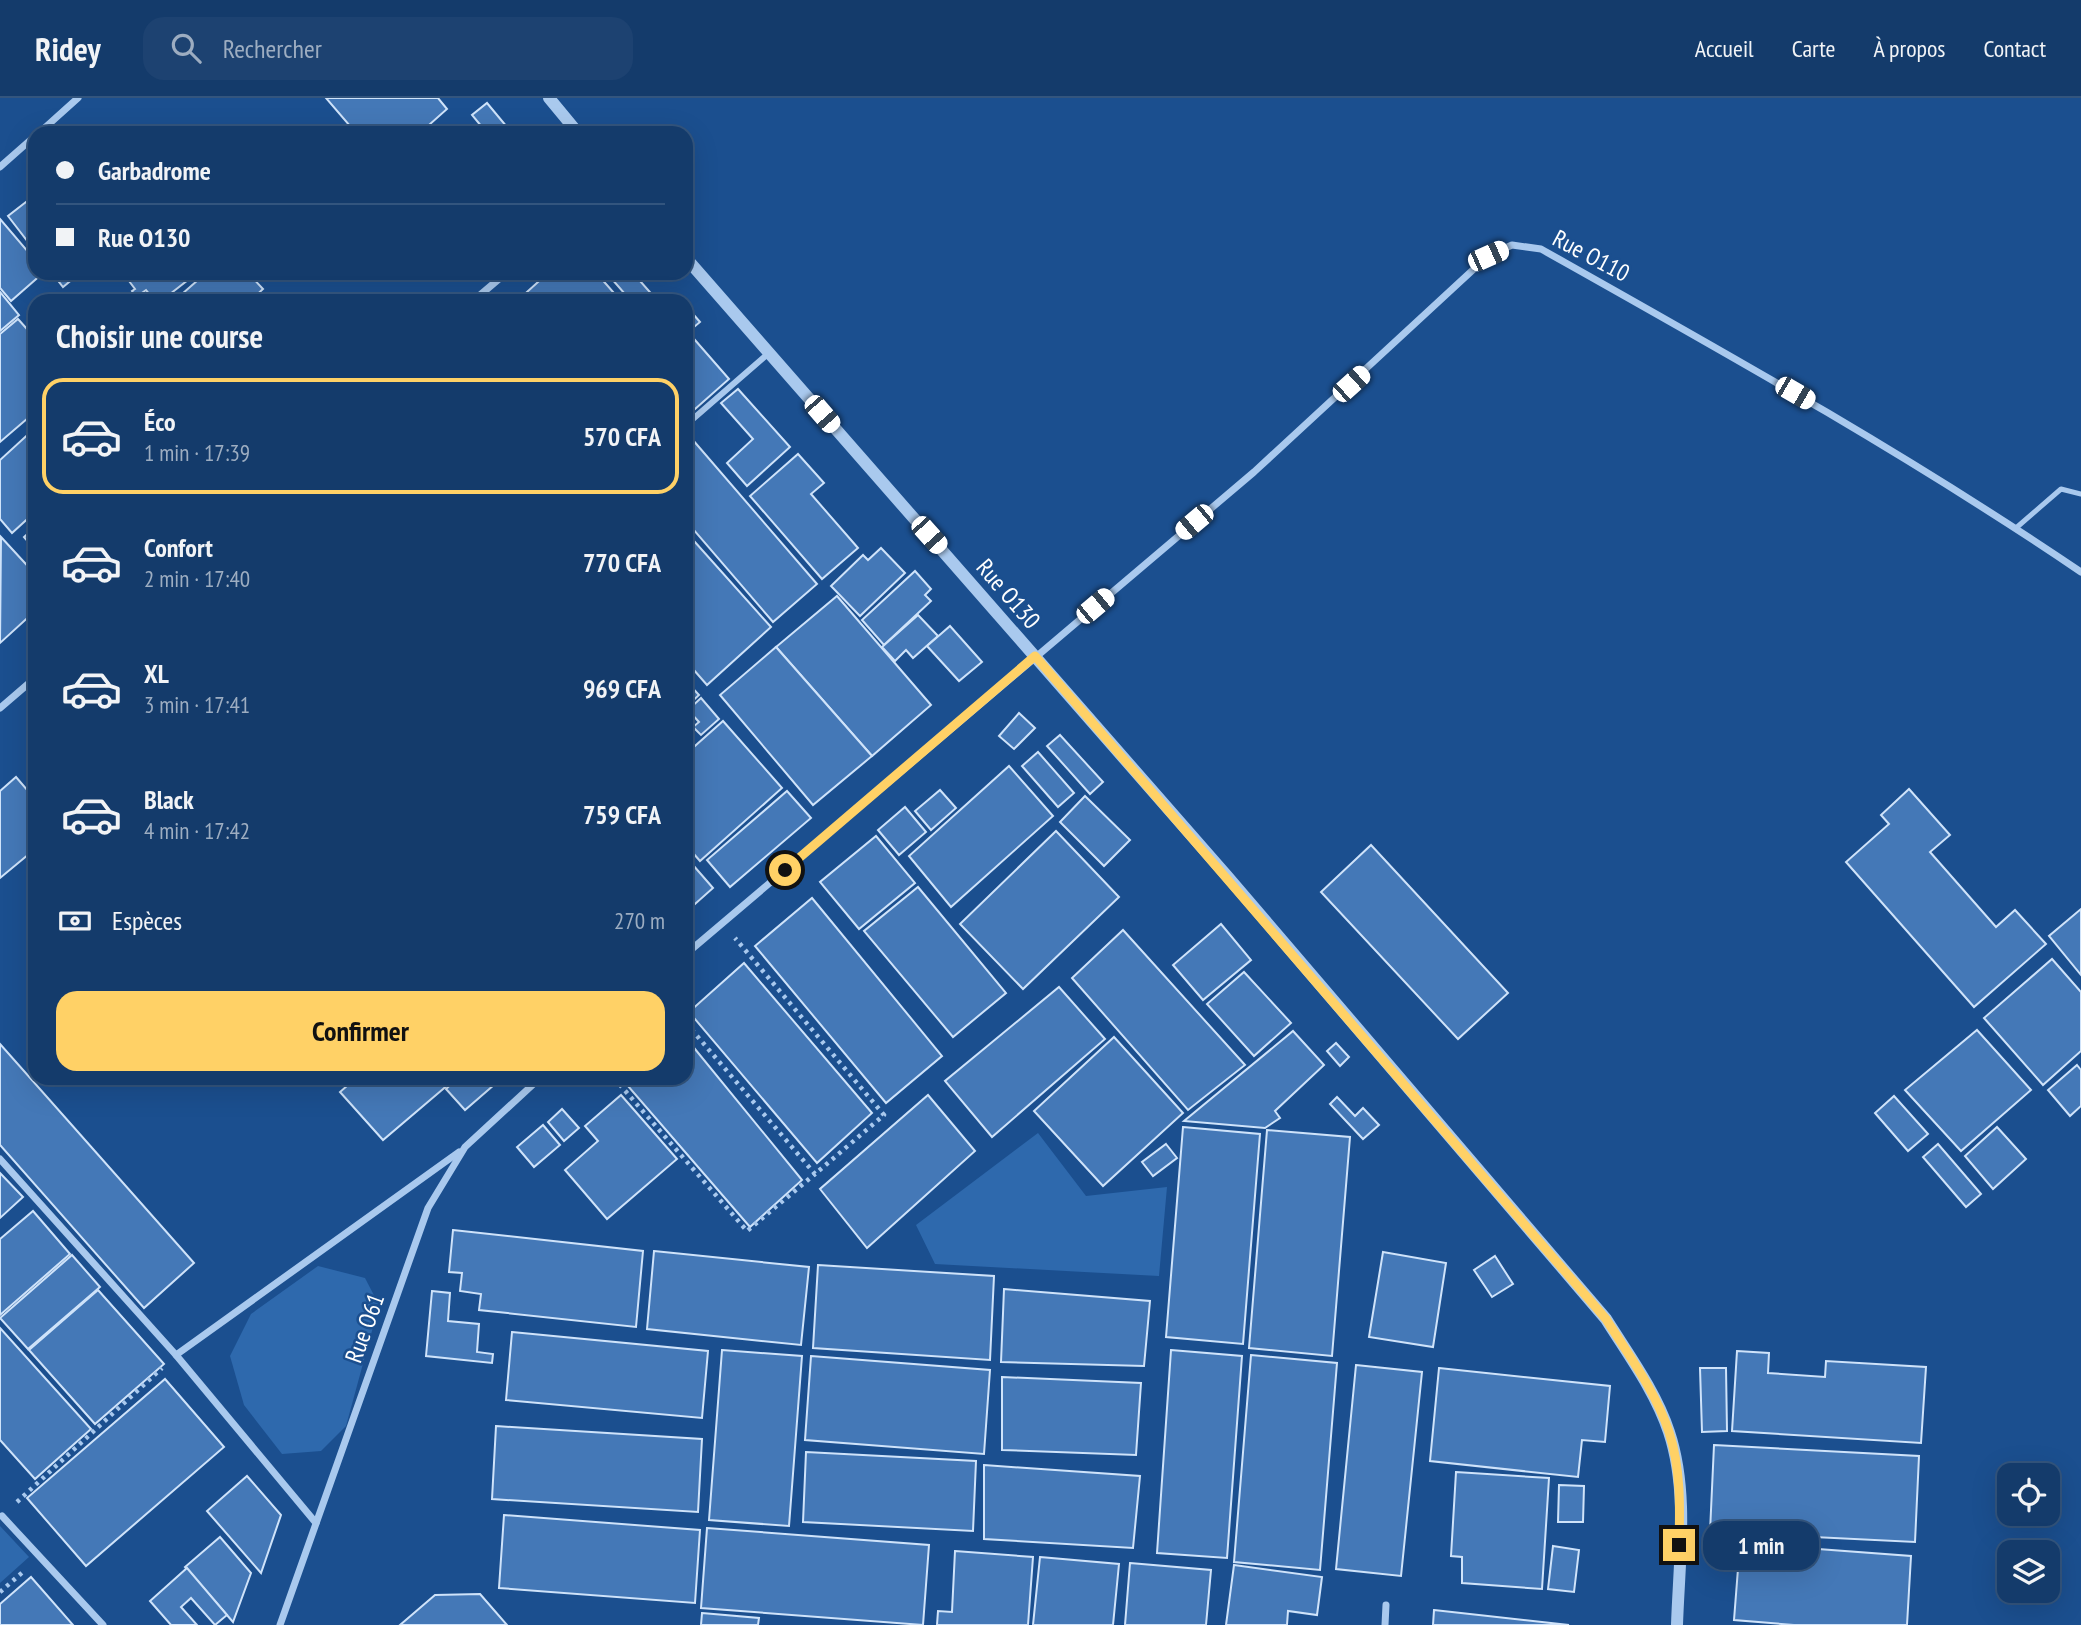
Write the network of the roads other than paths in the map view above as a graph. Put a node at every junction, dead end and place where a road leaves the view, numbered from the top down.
1 (79, 98) edge
2 (549, 98) edge
3 (47, 126) edge
4 (572, 126) edge
5 (28, 143) edge
6 (0, 167) edge
7 (693, 266) edge
8 (498, 280) edge
9 (481, 294) edge
10 (769, 353) junction
11 (693, 419) edge
12 (2081, 494) edge
13 (2016, 528) junction
14 (2081, 572) edge
15 (1035, 656) junction
16 (28, 684) edge
17 (0, 708) edge
18 (693, 948) edge
19 (532, 1085) edge
20 (465, 1147) junction
21 (0, 1159) edge
22 (176, 1355) junction
23 (2, 1516) road end
24 (316, 1522) junction
25 (1387, 1605) dead end
26 (103, 1625) edge
27 (280, 1625) edge
28 (1385, 1625) edge
29 (1677, 1625) edge

1 - 3 street
2 - 4 street
5 - 6 street
7 - 10 street, Rue O130
8 - 9 street
10 - 11 street
10 - 15 street, Rue O130
12 - 13 lane
13 - 14 street, Rue O110
13 - 15 street, Rue O110
15 - 18 street
15 - 29 street, Rue O130
16 - 17 street
19 - 20 street, Rue O61
20 - 22 street
20 - 24 street, Rue O61
21 - 22 street
22 - 24 street
23 - 26 street
24 - 27 street, Rue O61
25 - 28 street

